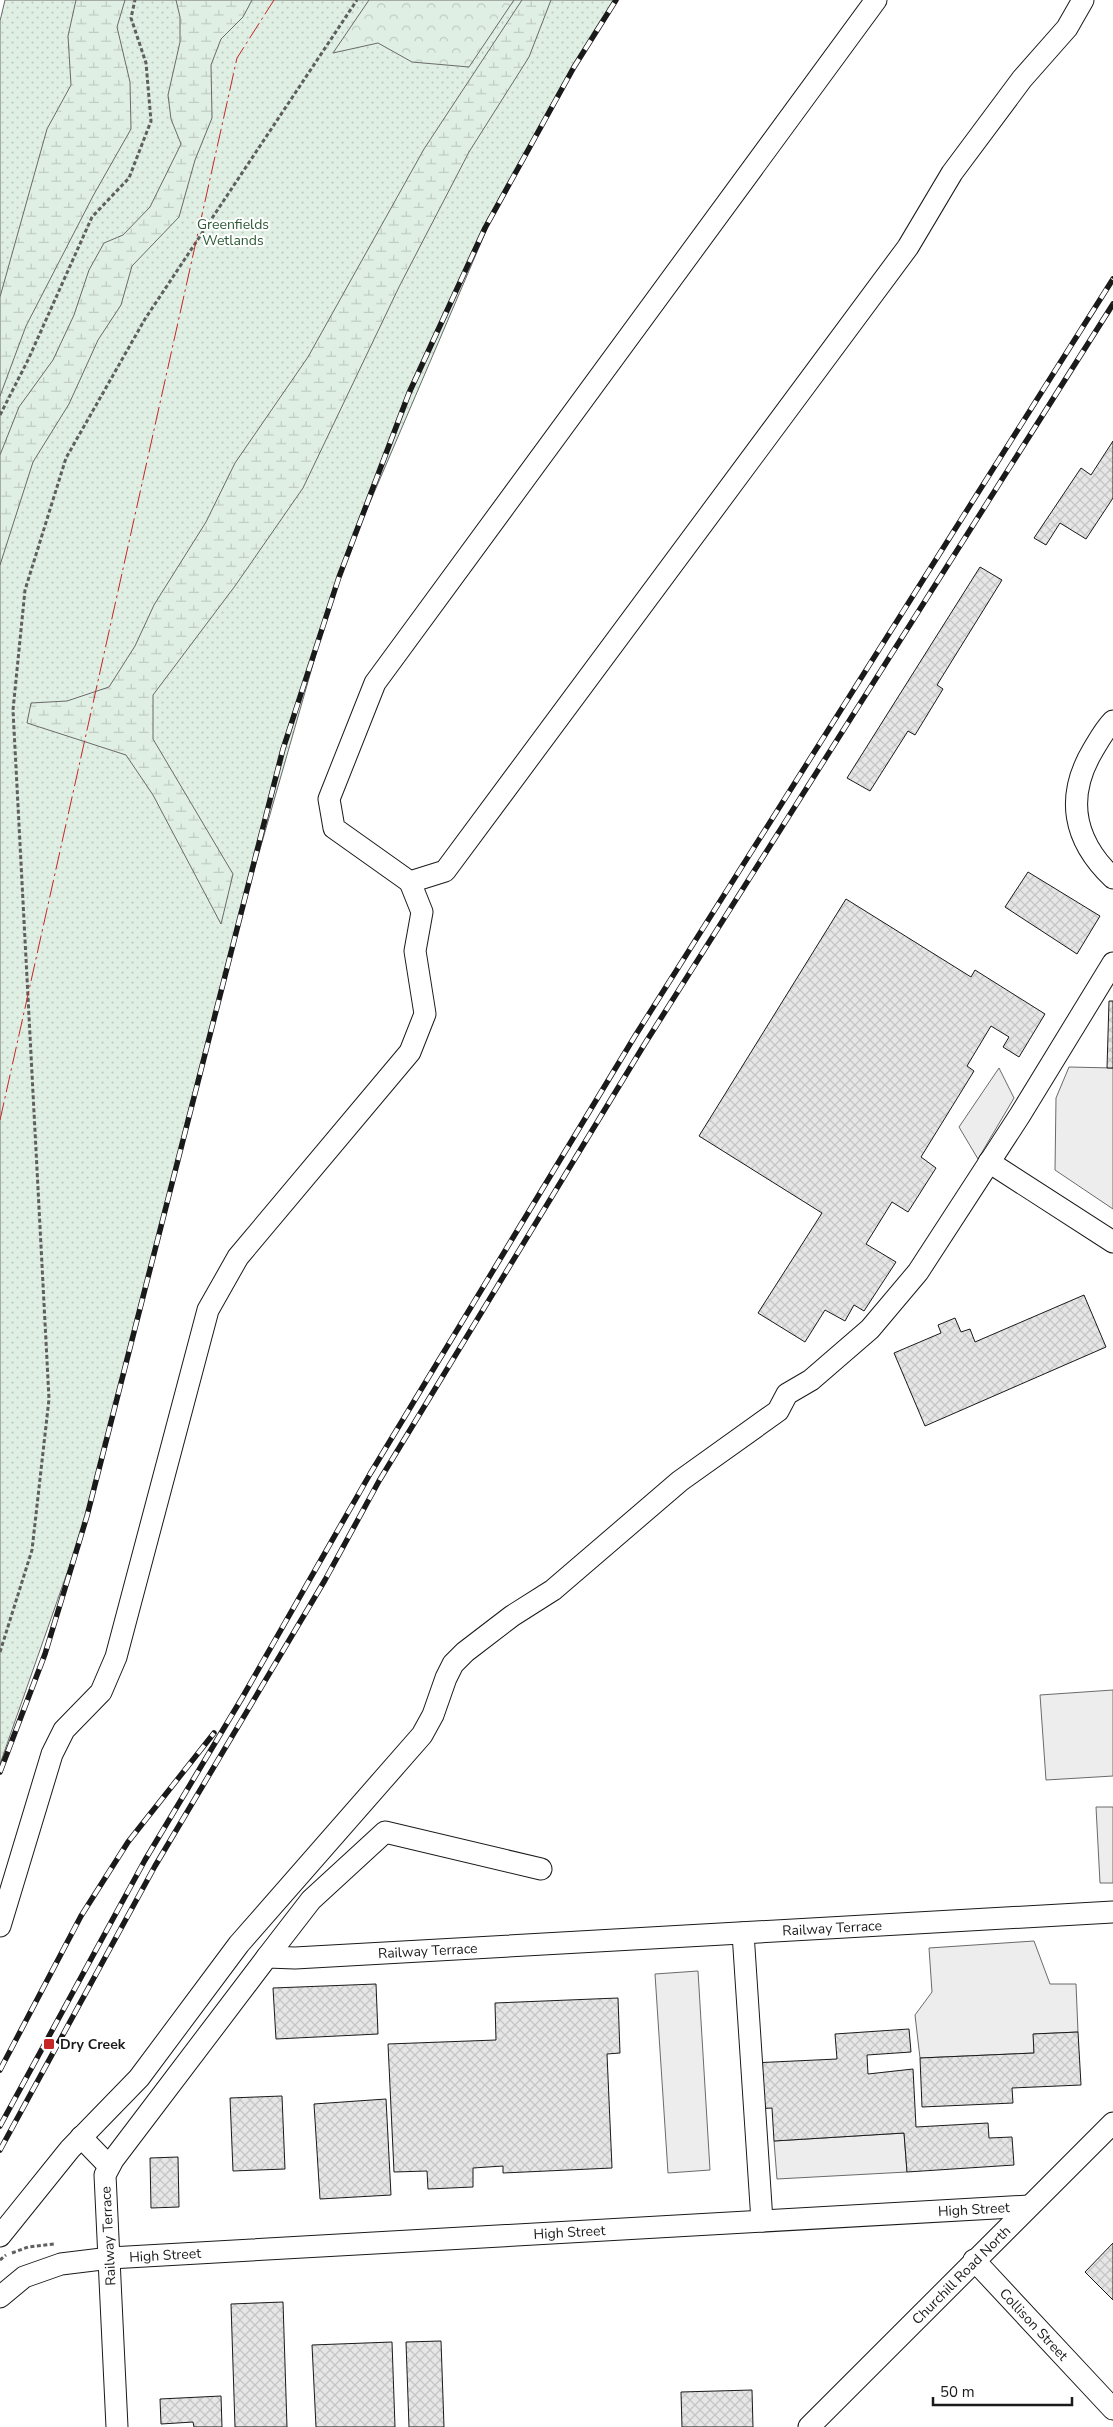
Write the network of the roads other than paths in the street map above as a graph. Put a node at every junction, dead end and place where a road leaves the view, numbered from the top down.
1 (876, 0) edge
2 (1083, 0) edge
3 (1113, 721) edge
4 (1113, 878) edge
5 (410, 882) junction
6 (1113, 963) edge
7 (989, 1162) junction
8 (1113, 1242) edge
9 (541, 1869) dead end
10 (1113, 1912) edge
11 (0, 1926) edge
12 (743, 1933) junction
13 (267, 1957) junction
14 (1113, 2123) edge
15 (81, 2138) junction
16 (109, 2166) junction
17 (1029, 2206) junction
18 (762, 2221) junction
19 (0, 2236) edge
20 (110, 2258) junction
21 (974, 2260) junction
22 (0, 2297) edge
23 (1113, 2409) edge
24 (117, 2427) edge
25 (809, 2427) edge

1 - 5 street
2 - 5 street
3 - 4 street
5 - 11 street
6 - 7 street
7 - 8 street
7 - 15 street
9 - 13 street
10 - 12 street, Railway Terrace
12 - 13 street, Railway Terrace
12 - 18 street
13 - 16 street, Railway Terrace
14 - 17 street, Churchill Road North
15 - 16 street
15 - 19 street
16 - 20 street, Railway Terrace
17 - 18 street, High Street
17 - 21 street, Churchill Road North
18 - 20 street, High Street
20 - 22 street, High Street
20 - 24 street, Railway Terrace
21 - 23 street, Collison Street
21 - 25 street, Churchill Road North

